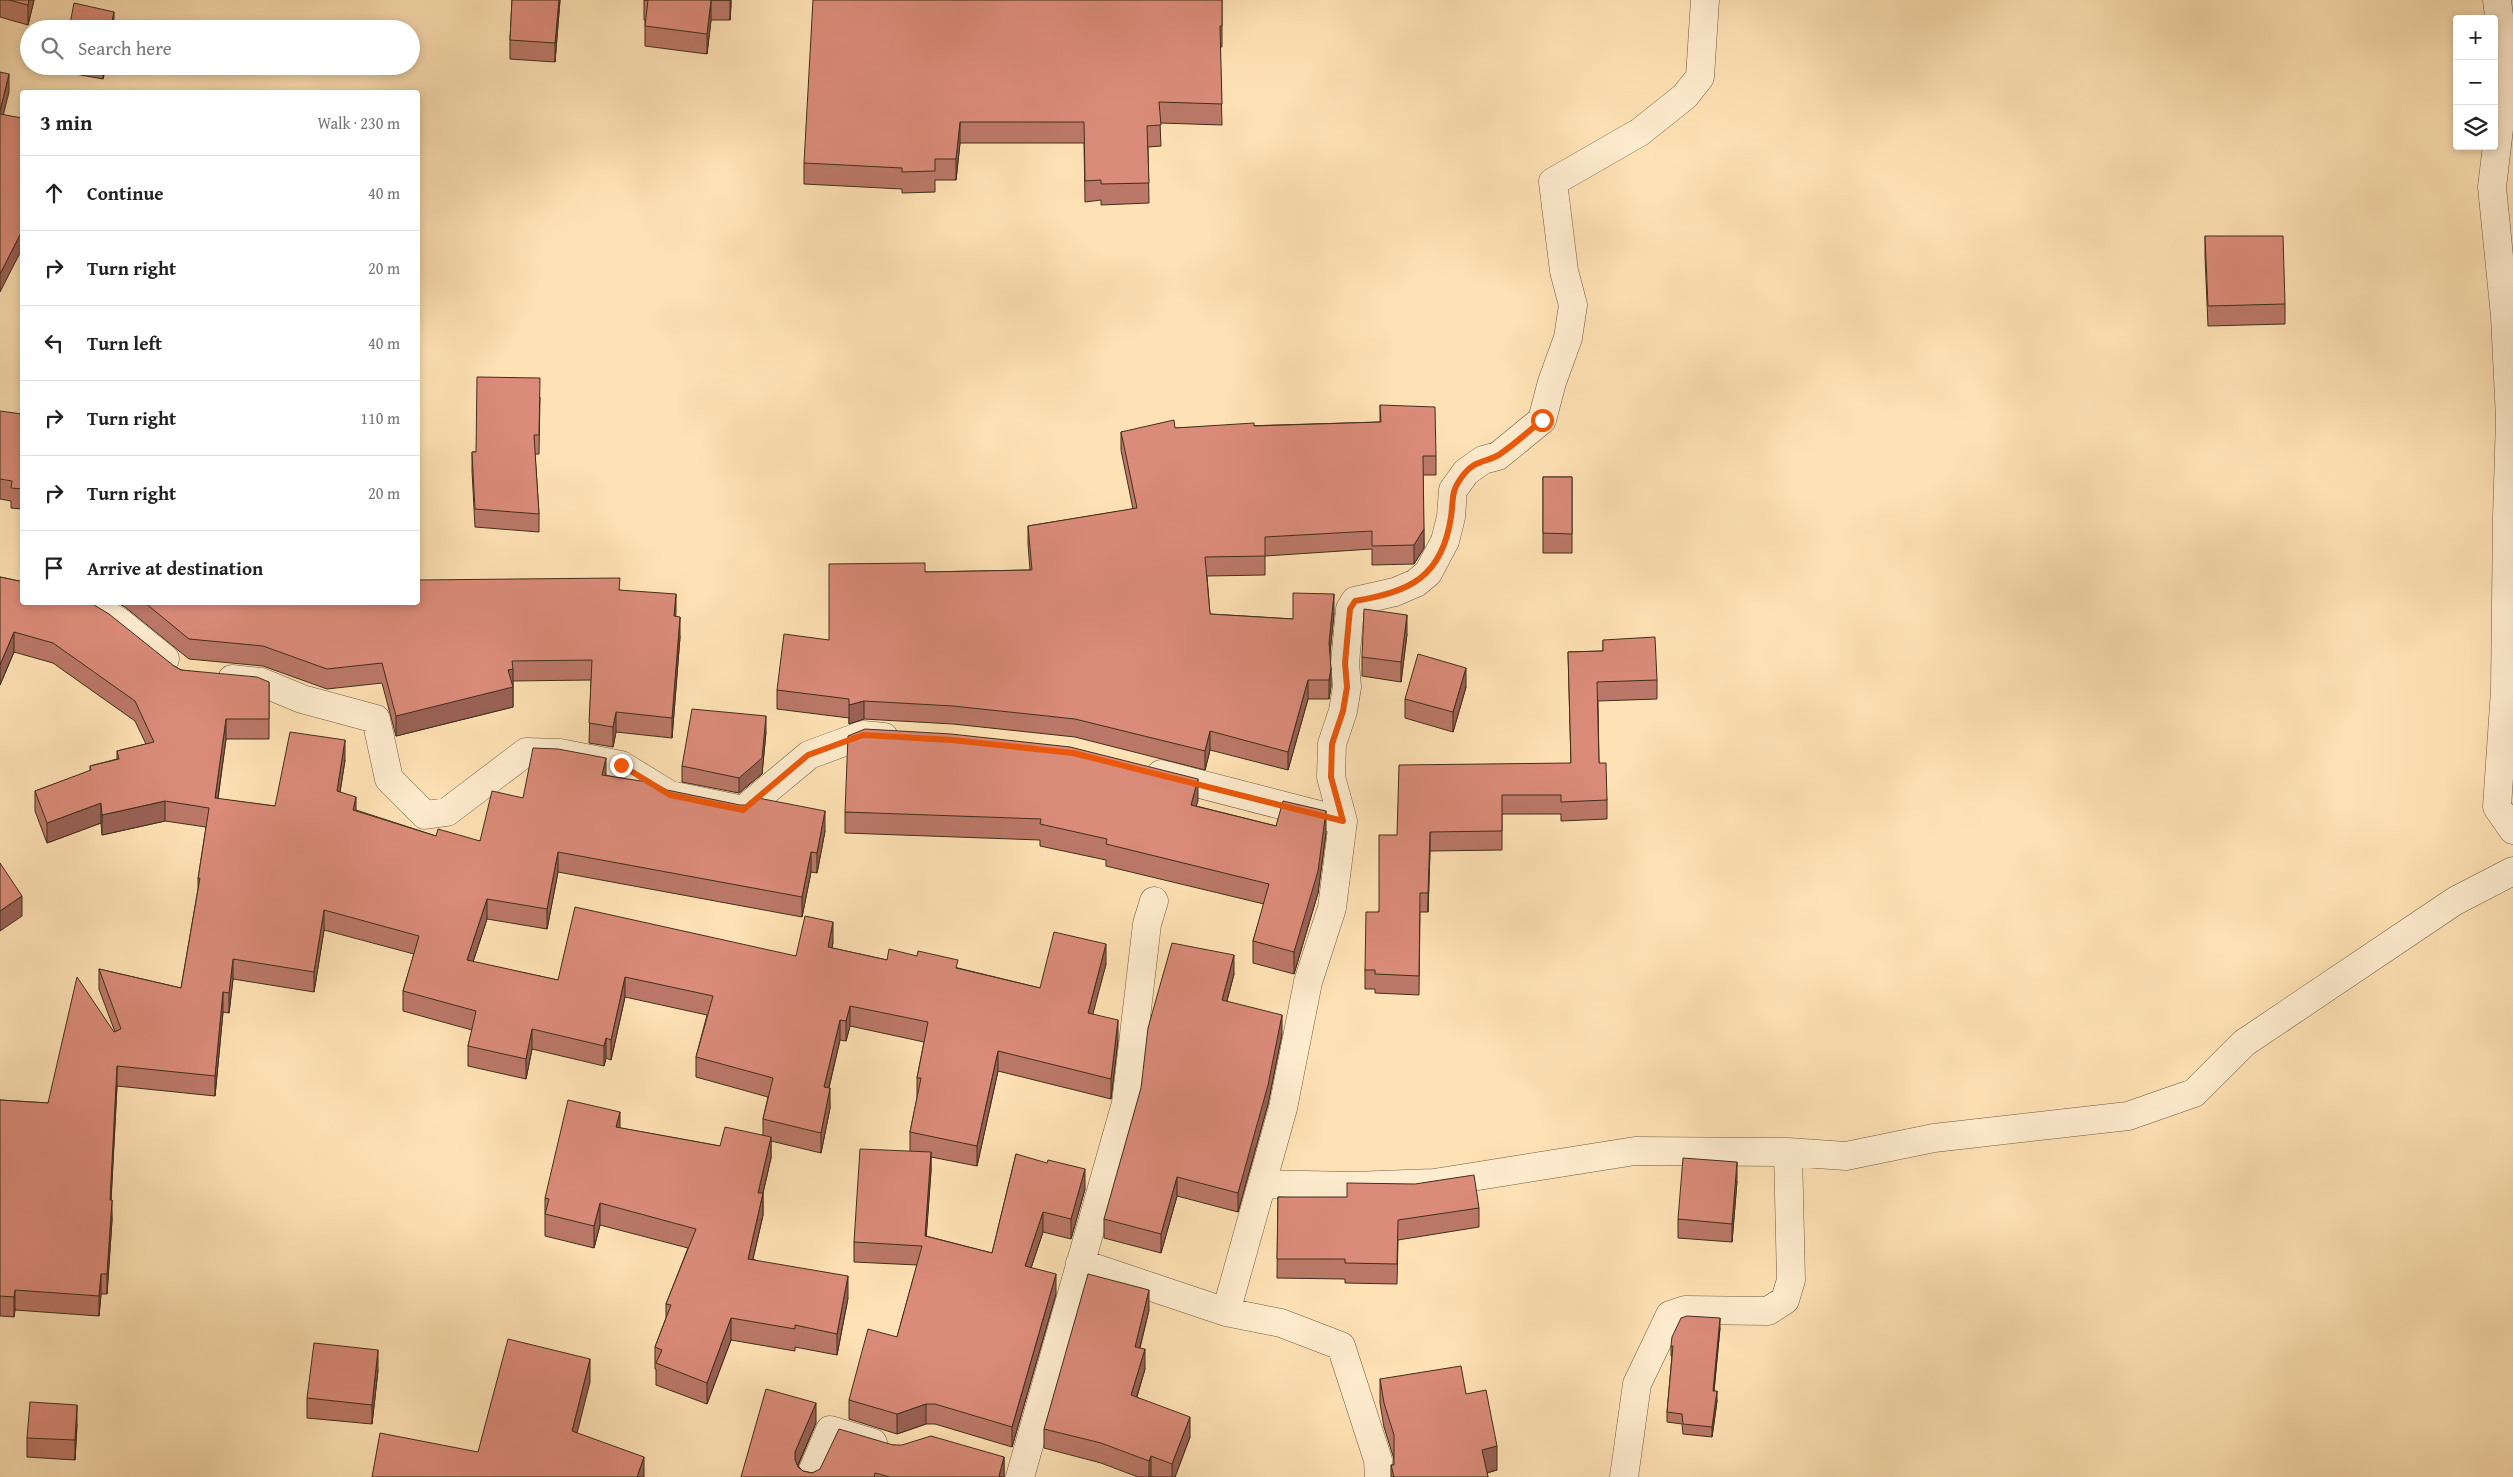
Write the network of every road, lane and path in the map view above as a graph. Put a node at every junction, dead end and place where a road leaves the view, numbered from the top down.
1 (1705, 0) edge
2 (2501, 2) edge
3 (2505, 129) edge
4 (88, 605) edge
5 (912, 738) edge
6 (1136, 768) edge
7 (1343, 821) junction
8 (2513, 830) edge
9 (2513, 870) edge
10 (1154, 901) dead end
11 (1788, 1152) junction
12 (1264, 1184) junction
13 (1080, 1264) junction
14 (1226, 1312) junction
15 (897, 1450) edge
16 (996, 1458) edge
17 (1022, 1472) edge
18 (810, 1477) edge
19 (1379, 1477) edge
20 (1624, 1477) edge

1 - 7 street
2 - 3 street
3 - 8 street
4 - 5 street
6 - 7 street
7 - 12 street
9 - 11 street
10 - 13 street
11 - 12 street
11 - 20 street
12 - 14 street
13 - 14 street
13 - 17 street
14 - 19 street
15 - 18 street
16 - 17 street

